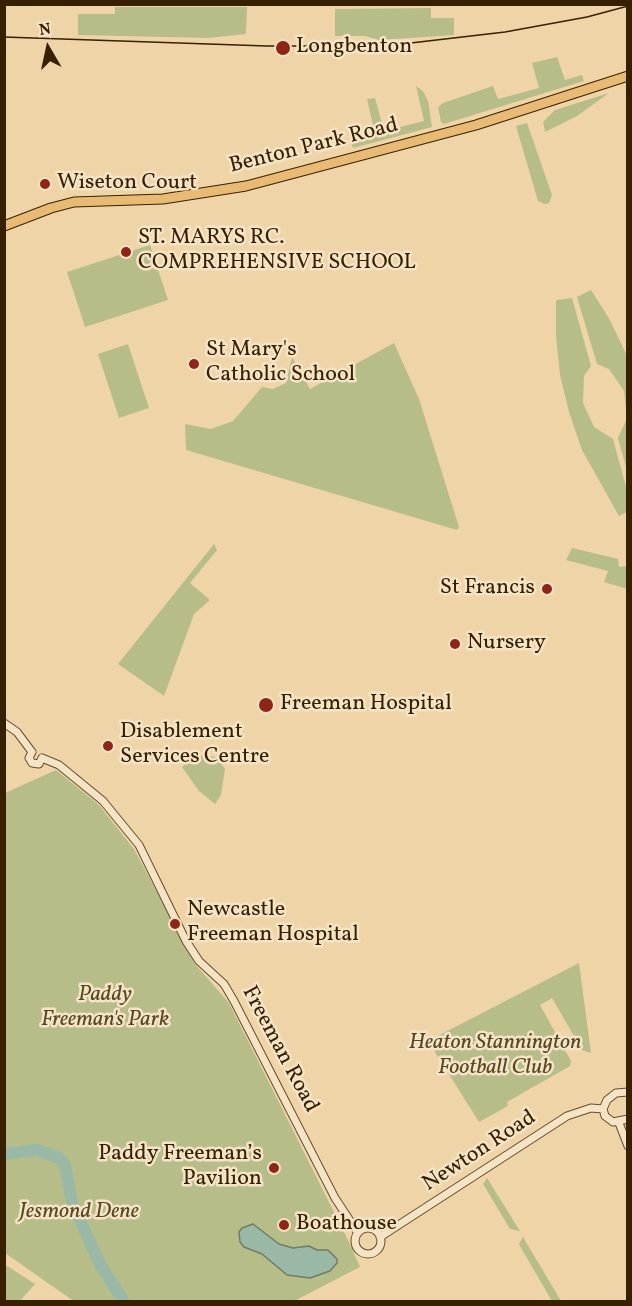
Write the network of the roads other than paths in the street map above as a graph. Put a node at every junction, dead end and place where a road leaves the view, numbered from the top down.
1 (627, 76) edge
2 (4, 226) edge
3 (4, 723) edge
4 (627, 1092) edge
5 (603, 1109) junction
6 (627, 1119) edge
7 (620, 1123) junction
8 (627, 1146) edge
9 (358, 1233) junction
10 (380, 1237) junction

1 - 2 main road, Benton Park Road
3 - 9 street, Freeman Road
4 - 5 street
5 - 7 street
5 - 10 street, Newton Road
6 - 7 street
7 - 8 street
9 - 10 street
9 - 10 street

